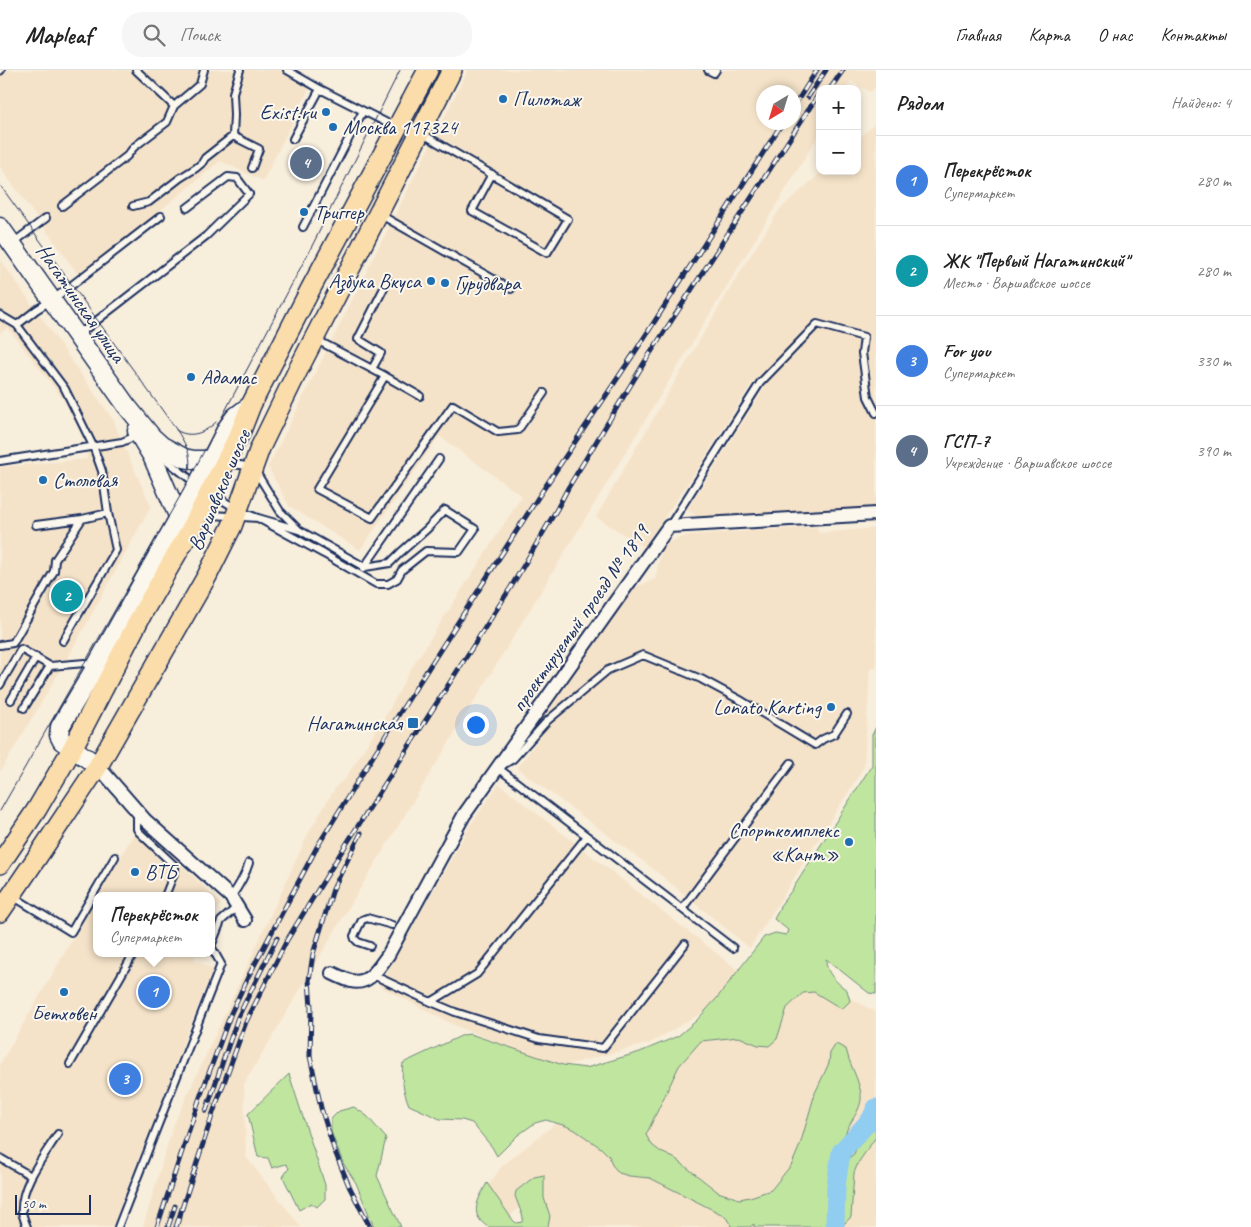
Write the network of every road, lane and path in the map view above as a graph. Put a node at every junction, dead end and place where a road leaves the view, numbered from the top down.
1 (136, 70) edge
2 (204, 70) edge
3 (240, 70) edge
4 (287, 70) edge
5 (428, 70) edge
6 (452, 70) edge
7 (708, 70) edge
8 (716, 70) edge
9 (320, 89) junction
10 (174, 106) junction
11 (364, 111) junction
12 (396, 128) junction
13 (420, 132) junction
14 (233, 136) junction
15 (293, 139) dead end
16 (252, 168) dead end
17 (492, 174) junction
18 (62, 206) dead end
19 (133, 206) dead end
20 (186, 208) dead end
21 (378, 214) junction
22 (161, 216) dead end
23 (46, 218) dead end
24 (0, 226) edge
25 (303, 227) dead end
26 (12, 243) junction
27 (388, 280) dead end
28 (511, 289) dead end
29 (52, 300) junction
30 (0, 315) edge
31 (17, 325) junction
32 (77, 336) junction
33 (314, 338) junction
34 (372, 369) junction
35 (385, 376) junction
36 (544, 393) dead end
37 (420, 396) dead end
38 (126, 405) junction
39 (876, 413) edge
40 (142, 439) junction
41 (93, 446) junction
42 (440, 459) dead end
43 (0, 460) edge
44 (218, 461) junction
45 (253, 467) junction
46 (203, 488) junction
47 (108, 513) junction
48 (236, 513) junction
49 (876, 514) edge
50 (258, 518) junction
51 (82, 519) junction
52 (185, 523) junction
53 (36, 525) dead end
54 (670, 526) junction
55 (299, 530) junction
56 (364, 567) junction
57 (360, 575) junction
58 (63, 641) dead end
59 (12, 643) junction
60 (0, 645) edge
61 (22, 649) junction
62 (36, 657) junction
63 (50, 666) junction
64 (95, 668) junction
65 (0, 685) edge
66 (11, 700) dead end
67 (24, 708) dead end
68 (847, 714) dead end
69 (72, 749) junction
70 (791, 763) dead end
71 (98, 766) junction
72 (498, 768) junction
73 (137, 810) junction
74 (587, 836) junction
75 (115, 858) dead end
76 (249, 863) dead end
77 (0, 864) edge
78 (95, 892) edge
79 (167, 892) edge
80 (11, 895) junction
81 (93, 895) edge
82 (234, 902) junction
83 (682, 909) junction
84 (0, 912) edge
85 (245, 920) dead end
86 (392, 926) dead end
87 (215, 936) edge
88 (685, 944) dead end
89 (370, 946) dead end
90 (732, 948) dead end
91 (215, 953) edge
92 (132, 957) edge
93 (332, 973) dead end
94 (373, 975) junction
95 (430, 1002) junction
96 (70, 1064) dead end
97 (58, 1134) dead end
98 (0, 1158) edge
99 (31, 1176) junction
100 (27, 1227) edge
101 (118, 1227) edge

1 - 10 lane
2 - 10 lane
3 - 14 lane
4 - 9 lane
5 - 12 main road, Варшавское шоссе
6 - 13 main road, Варшавское шоссе
7 - 8 lane
9 - 11 lane
9 - 15 lane
10 - 18 lane
11 - 12 lane
11 - 25 lane
12 - 44 main road, Варшавское шоссе
13 - 17 lane
13 - 21 main road, Варшавское шоссе
14 - 16 lane
14 - 19 lane
17 - 17 lane
20 - 32 lane
21 - 28 lane
21 - 33 main road, Варшавское шоссе
22 - 29 lane
23 - 26 lane
24 - 26 street, Нагатинская улица
26 - 29 street, Нагатинская улица
27 - 34 lane
29 - 31 lane
29 - 32 street, Нагатинская улица
30 - 31 lane
31 - 41 lane
32 - 38 street, Нагатинская улица
33 - 34 lane
33 - 45 main road, Варшавское шоссе
34 - 35 lane
35 - 36 lane
35 - 37 lane
38 - 40 street
38 - 44 street
39 - 54 lane
40 - 41 lane
40 - 46 lane
40 - 52 street
41 - 43 lane
41 - 47 lane
42 - 56 lane
44 - 45 lane
44 - 46 main road, Варшавское шоссе
45 - 48 main road, Варшавское шоссе
45 - 55 lane
46 - 48 lane
46 - 52 main road, Варшавское шоссе
47 - 51 lane
47 - 58 lane
48 - 50 lane
48 - 52 lane
48 - 71 main road, Варшавское шоссе
49 - 54 street
50 - 55 lane
50 - 57 lane
51 - 53 lane
51 - 59 lane
52 - 64 street
52 - 69 main road, Варшавское шоссе
54 - 72 street, проектируемый проезд № 1819
55 - 56 lane
56 - 57 lane
56 - 57 lane
59 - 60 lane
59 - 61 lane
61 - 62 lane
61 - 65 lane
62 - 63 lane
62 - 66 lane
63 - 64 lane
63 - 67 lane
64 - 69 street
68 - 72 lane
69 - 71 street
69 - 77 main road, Варшавское шоссе
70 - 83 lane
71 - 73 street
71 - 80 main road, Варшавское шоссе
72 - 74 lane
72 - 94 street, проектируемый проезд № 1819
73 - 79 lane
73 - 82 street
74 - 83 lane
74 - 95 lane
75 - 78 lane
76 - 82 lane
80 - 81 lane
80 - 84 main road, Варшавское шоссе
82 - 85 street
82 - 87 lane
83 - 90 lane
86 - 89 lane
88 - 95 lane
91 - 101 lane
92 - 96 lane
93 - 94 street
94 - 95 lane
97 - 99 lane
98 - 99 lane
99 - 100 lane

